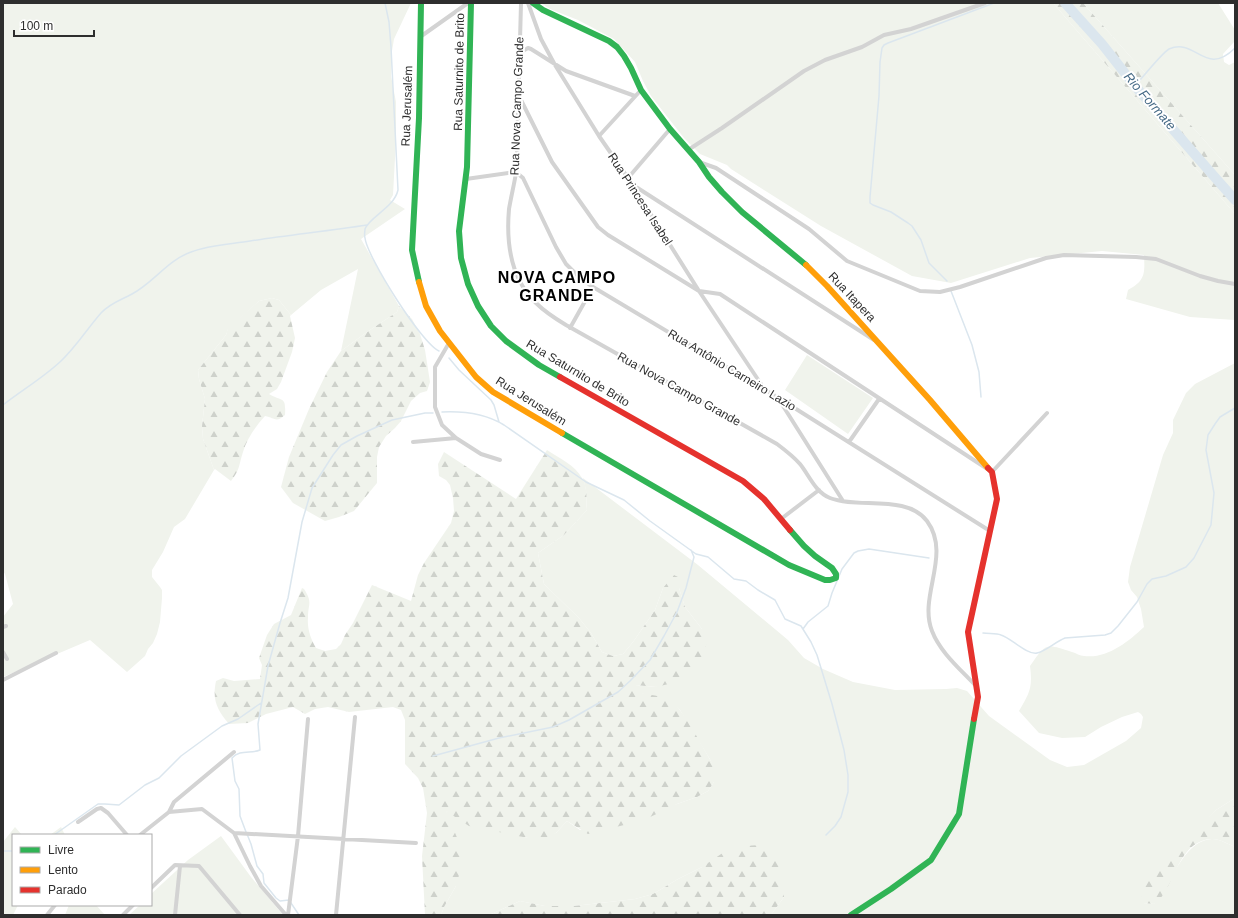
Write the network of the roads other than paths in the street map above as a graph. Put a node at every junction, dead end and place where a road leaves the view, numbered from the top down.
1 (421, 3) edge
2 (468, 3) edge
3 (471, 3) edge
4 (521, 3) edge
5 (528, 3) edge
6 (533, 3) edge
7 (985, 3) edge
8 (420, 37) junction
9 (519, 53) junction
10 (555, 65) junction
11 (641, 90) junction
12 (518, 96) junction
13 (635, 96) junction
14 (670, 130) junction
15 (599, 136) junction
16 (688, 150) junction
17 (699, 162) junction
18 (516, 172) junction
19 (628, 178) junction
20 (466, 179) junction
21 (631, 183) junction
22 (1235, 284) edge
23 (593, 287) junction
24 (699, 291) junction
25 (570, 328) junction
26 (449, 343) junction
27 (882, 346) junction
28 (764, 389) junction
29 (778, 397) junction
30 (879, 399) junction
31 (1047, 412) dead end
32 (456, 438) junction
33 (413, 442) dead end
34 (850, 442) junction
35 (500, 460) dead end
36 (992, 472) junction
37 (819, 490) junction
38 (843, 501) junction
39 (781, 519) junction
40 (990, 531) junction
41 (836, 578) joint
42 (3, 652) edge
43 (56, 653) dead end
44 (8, 659) dead end
45 (3, 680) edge
46 (976, 685) junction
47 (355, 717) dead end
48 (308, 719) dead end
49 (234, 752) dead end
50 (169, 812) junction
51 (78, 822) dead end
52 (234, 833) junction
53 (126, 834) edge
54 (141, 834) edge
55 (298, 836) junction
56 (343, 839) junction
57 (416, 843) dead end
58 (180, 866) junction
59 (152, 887) edge
60 (54, 906) edge
61 (132, 906) edge
62 (47, 915) edge
63 (123, 915) edge
64 (175, 915) edge
65 (240, 915) edge
66 (287, 915) edge
67 (336, 915) edge
68 (851, 915) edge

1 - 8 street, Rua Jerusalém
2 - 8 street
3 - 20 street, Rua Saturnito de Brito
4 - 9 street, Rua Nova Campo Grande
5 - 10 street, Rua Princesa Isabel
6 - 11 street, Rua Itapera
7 - 16 street
8 - 26 street, Rua Jerusalém
9 - 10 street
9 - 12 street, Rua Nova Campo Grande
10 - 13 street
10 - 15 street, Rua Princesa Isabel
11 - 13 street
11 - 14 street, Rua Itapera
12 - 18 street, Rua Nova Campo Grande
12 - 24 street
13 - 15 street
14 - 16 street, Rua Itapera
14 - 19 street
15 - 19 street, Rua Princesa Isabel
16 - 17 street, Rua Itapera
17 - 22 street
17 - 27 street, Rua Itapera
18 - 20 street
18 - 23 street, Rua Antônio Carneiro Lazio
18 - 25 street, Rua Nova Campo Grande
19 - 21 street, Rua Princesa Isabel
20 - 39 street, Rua Saturnito de Brito
21 - 24 street, Rua Princesa Isabel
21 - 27 street
23 - 25 street
23 - 28 street, Rua Antônio Carneiro Lazio
24 - 28 street, Rua Princesa Isabel
24 - 30 street
25 - 37 street, Rua Nova Campo Grande
26 - 32 street
26 - 41 street, Rua Jerusalém
27 - 36 street, Rua Itapera
28 - 29 street, Rua Antônio Carneiro Lazio
29 - 34 street, Rua Antônio Carneiro Lazio
29 - 38 street
30 - 34 street
30 - 36 street
31 - 36 street
32 - 33 street
32 - 35 street
34 - 40 street, Rua Antônio Carneiro Lazio
36 - 40 street
37 - 38 street, Rua Nova Campo Grande
37 - 39 street
38 - 46 street, Rua Nova Campo Grande
39 - 41 street, Rua Saturnito de Brito
40 - 46 street
42 - 44 street
43 - 45 street
46 - 68 street
47 - 56 street
48 - 55 street
49 - 50 street
50 - 52 street
50 - 54 street
51 - 53 street
52 - 55 street
52 - 66 street
55 - 56 street
55 - 66 street
56 - 57 street
56 - 67 street
58 - 59 street
58 - 64 street
58 - 65 street
60 - 62 street
61 - 63 street

